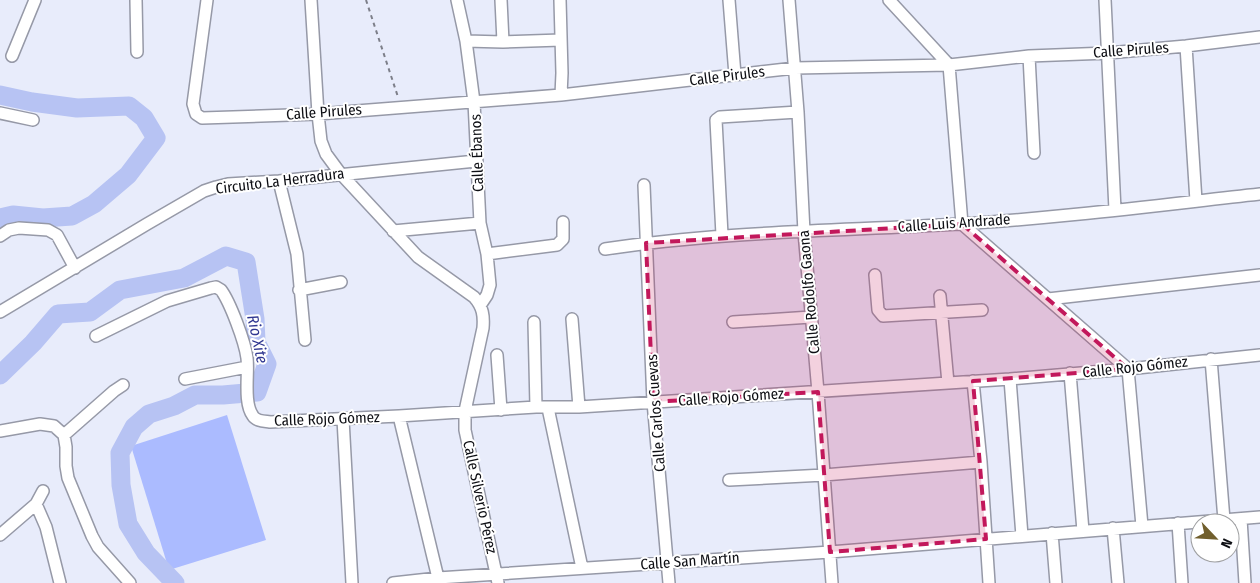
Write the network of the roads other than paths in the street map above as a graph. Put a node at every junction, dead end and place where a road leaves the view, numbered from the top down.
1 (36, 0) edge
2 (136, 0) edge
3 (207, 0) edge
4 (311, 0) edge
5 (457, 0) edge
6 (501, 0) edge
7 (560, 0) edge
8 (728, 0) edge
9 (788, 0) edge
10 (889, 0) edge
11 (1104, 0) edge
12 (1260, 37) edge
13 (561, 40) junction
14 (466, 41) junction
15 (503, 42) junction
16 (1186, 46) junction
17 (137, 52) dead end
18 (1108, 53) junction
19 (12, 56) dead end
20 (1029, 56) junction
21 (949, 65) junction
22 (795, 68) junction
23 (734, 75) junction
24 (560, 95) junction
25 (474, 102) junction
26 (798, 112) junction
27 (0, 113) edge
28 (318, 114) junction
29 (33, 120) dead end
30 (1034, 153) dead end
31 (476, 161) junction
32 (340, 173) junction
33 (279, 181) junction
34 (644, 185) dead end
35 (1260, 194) edge
36 (1196, 201) junction
37 (1116, 210) junction
38 (563, 222) dead end
39 (480, 223) junction
40 (962, 224) junction
41 (393, 231) junction
42 (804, 232) junction
43 (722, 235) junction
44 (0, 236) edge
45 (646, 243) junction
46 (605, 249) dead end
47 (487, 254) junction
48 (75, 268) junction
49 (876, 275) dead end
50 (1260, 275) edge
51 (341, 282) dead end
52 (299, 290) junction
53 (940, 296) dead end
54 (1048, 299) junction
55 (481, 304) junction
56 (982, 310) dead end
57 (0, 312) edge
58 (942, 313) junction
59 (811, 317) junction
60 (572, 319) dead end
61 (534, 322) dead end
62 (732, 322) dead end
63 (96, 336) dead end
64 (305, 340) dead end
65 (497, 355) dead end
66 (1260, 355) edge
67 (1211, 359) junction
68 (247, 367) junction
69 (1128, 370) junction
70 (1070, 373) junction
71 (185, 379) dead end
72 (1010, 379) junction
73 (973, 381) junction
74 (948, 382) junction
75 (123, 385) dead end
76 (818, 392) junction
77 (654, 402) junction
78 (579, 407) junction
79 (542, 408) junction
80 (501, 410) junction
81 (465, 411) junction
82 (399, 416) junction
83 (343, 419) junction
84 (0, 431) edge
85 (64, 435) junction
86 (981, 462) junction
87 (824, 476) junction
88 (729, 480) dead end
89 (43, 491) dead end
90 (36, 504) junction
91 (1223, 513) edge
92 (1260, 517) edge
93 (1241, 519) joint
94 (1190, 523) edge
95 (1178, 524) junction
96 (1142, 526) junction
97 (1113, 528) junction
98 (1083, 531) junction
99 (1052, 533) junction
100 (0, 535) edge
101 (1022, 536) junction
102 (986, 539) junction
103 (830, 552) junction
104 (667, 562) junction
105 (582, 568) junction
106 (438, 578) junction
107 (497, 579) edge
108 (60, 583) edge
109 (130, 583) edge
110 (352, 583) edge
111 (393, 583) edge
112 (669, 583) edge
113 (832, 583) edge
114 (989, 583) edge
115 (1056, 583) edge
116 (1118, 583) edge
117 (1182, 583) edge
118 (1245, 583) edge

1 - 19 street
2 - 17 street
3 - 28 street, Calle Pirules
4 - 28 street
5 - 14 street, Calle Ébanos
6 - 15 street
7 - 13 street
8 - 23 street
9 - 22 street, Calle Rodolfo Gaona
10 - 21 street
11 - 18 street
12 - 16 street, Calle Pirules
13 - 15 street
13 - 24 street
14 - 15 street
14 - 25 street, Calle Ébanos
16 - 18 street, Calle Pirules
16 - 36 street
18 - 20 street, Calle Pirules
18 - 37 street
20 - 21 street, Calle Pirules
20 - 30 street
21 - 22 street, Calle Pirules
21 - 40 street
22 - 23 street, Calle Pirules
22 - 26 street, Calle Rodolfo Gaona
23 - 24 street, Calle Pirules
24 - 25 street, Calle Pirules
25 - 28 street, Calle Pirules
25 - 31 street, Calle Ébanos
26 - 42 street, Calle Rodolfo Gaona
26 - 43 street
27 - 29 street
28 - 32 street
31 - 32 street, Circuito La Herradura
31 - 39 street, Calle Ébanos
32 - 33 street, Circuito La Herradura
32 - 41 street
33 - 48 street, Circuito La Herradura
33 - 52 street
34 - 45 street, Calle Carlos Cuevas
35 - 36 street, Calle Luis Andrade
36 - 37 street, Calle Luis Andrade
37 - 40 street, Calle Luis Andrade
38 - 47 street
39 - 41 street
39 - 47 street, Calle Ébanos
40 - 42 street, Calle Luis Andrade
40 - 54 street
41 - 55 street
42 - 43 street, Calle Luis Andrade
42 - 59 street, Calle Rodolfo Gaona
43 - 45 street, Calle Luis Andrade
44 - 48 street
45 - 46 street, Calle Luis Andrade
45 - 77 street, Calle Carlos Cuevas
47 - 55 street, Calle Ébanos
48 - 57 street, Circuito La Herradura
49 - 58 street
50 - 54 street
51 - 52 street
52 - 64 street
53 - 58 street
54 - 69 street
55 - 81 street, Calle Silverio Pérez
56 - 58 street
58 - 74 street
59 - 62 street
59 - 76 street, Calle Rodolfo Gaona
60 - 78 street
61 - 79 street
63 - 68 street, Calle Rojo Gómez
65 - 80 street
66 - 67 street, Calle Rojo Gómez
67 - 69 street, Calle Rojo Gómez
67 - 91 street
68 - 71 street
68 - 83 street, Calle Rojo Gómez
69 - 70 street, Calle Rojo Gómez
69 - 96 street
70 - 72 street, Calle Rojo Gómez
70 - 98 street
72 - 73 street, Calle Rojo Gómez
72 - 101 street
73 - 74 street, Calle Rojo Gómez
73 - 86 street
74 - 76 street, Calle Rojo Gómez
75 - 85 street
76 - 77 street, Calle Rojo Gómez
76 - 87 street, Calle Rodolfo Gaona
77 - 78 street, Calle Rojo Gómez
77 - 104 street, Calle Carlos Cuevas
78 - 79 street, Calle Rojo Gómez
79 - 80 street, Calle Rojo Gómez
79 - 105 street
80 - 81 street, Calle Rojo Gómez
81 - 82 street, Calle Rojo Gómez
81 - 107 street, Calle Silverio Pérez
82 - 83 street, Calle Rojo Gómez
82 - 106 street
83 - 110 street
84 - 85 street
85 - 109 street
86 - 87 street
86 - 102 street
87 - 88 street
87 - 103 street, Calle Rodolfo Gaona
89 - 90 street
90 - 100 street
90 - 108 street
92 - 93 street, Calle San Martín
93 - 118 street
94 - 95 street, Calle San Martín
95 - 96 street, Calle San Martín
95 - 117 street
96 - 97 street, Calle San Martín
97 - 98 street, Calle San Martín
97 - 116 street
98 - 99 street, Calle San Martín
99 - 101 street, Calle San Martín
99 - 115 street
101 - 102 street, Calle San Martín
102 - 103 street, Calle San Martín
102 - 114 street
103 - 104 street, Calle San Martín
103 - 113 street, Calle Rodolfo Gaona
104 - 105 street, Calle San Martín
104 - 112 street, Calle Carlos Cuevas
105 - 107 street, Calle San Martín
106 - 107 street, Calle San Martín
106 - 111 street, Calle San Martín

